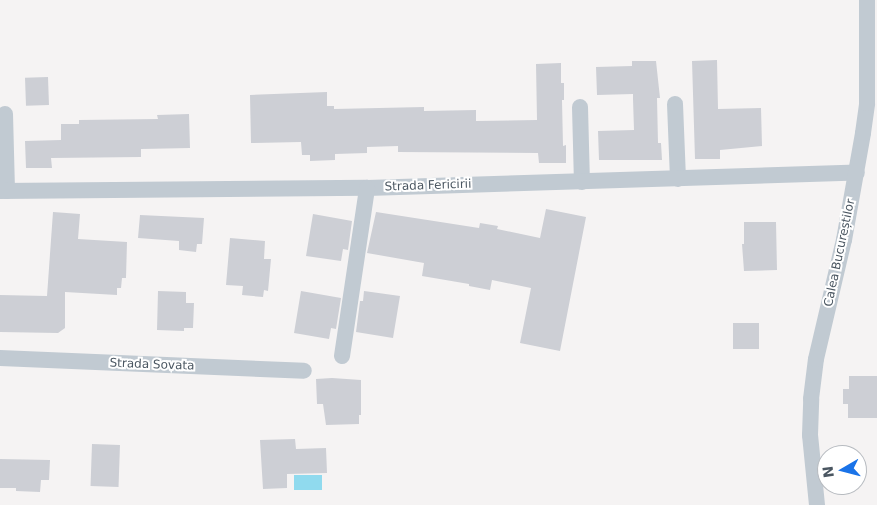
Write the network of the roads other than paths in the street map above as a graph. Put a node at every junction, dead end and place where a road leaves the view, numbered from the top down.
1 (867, 0) edge
2 (675, 104) dead end
3 (580, 106) dead end
4 (5, 114) dead end
5 (857, 173) junction
6 (678, 179) junction
7 (582, 182) junction
8 (367, 188) junction
9 (4, 191) edge
10 (342, 356) dead end
11 (0, 358) edge
12 (304, 371) dead end
13 (817, 505) edge

1 - 5 street, Calea Bucureștilor
2 - 6 street
3 - 7 street
4 - 9 street
5 - 6 street, Strada Fericirii
5 - 13 street, Calea Bucureștilor
6 - 7 street, Strada Fericirii
7 - 8 street, Strada Fericirii
8 - 9 street, Strada Fericirii
8 - 10 street
11 - 12 street, Strada Sovata

